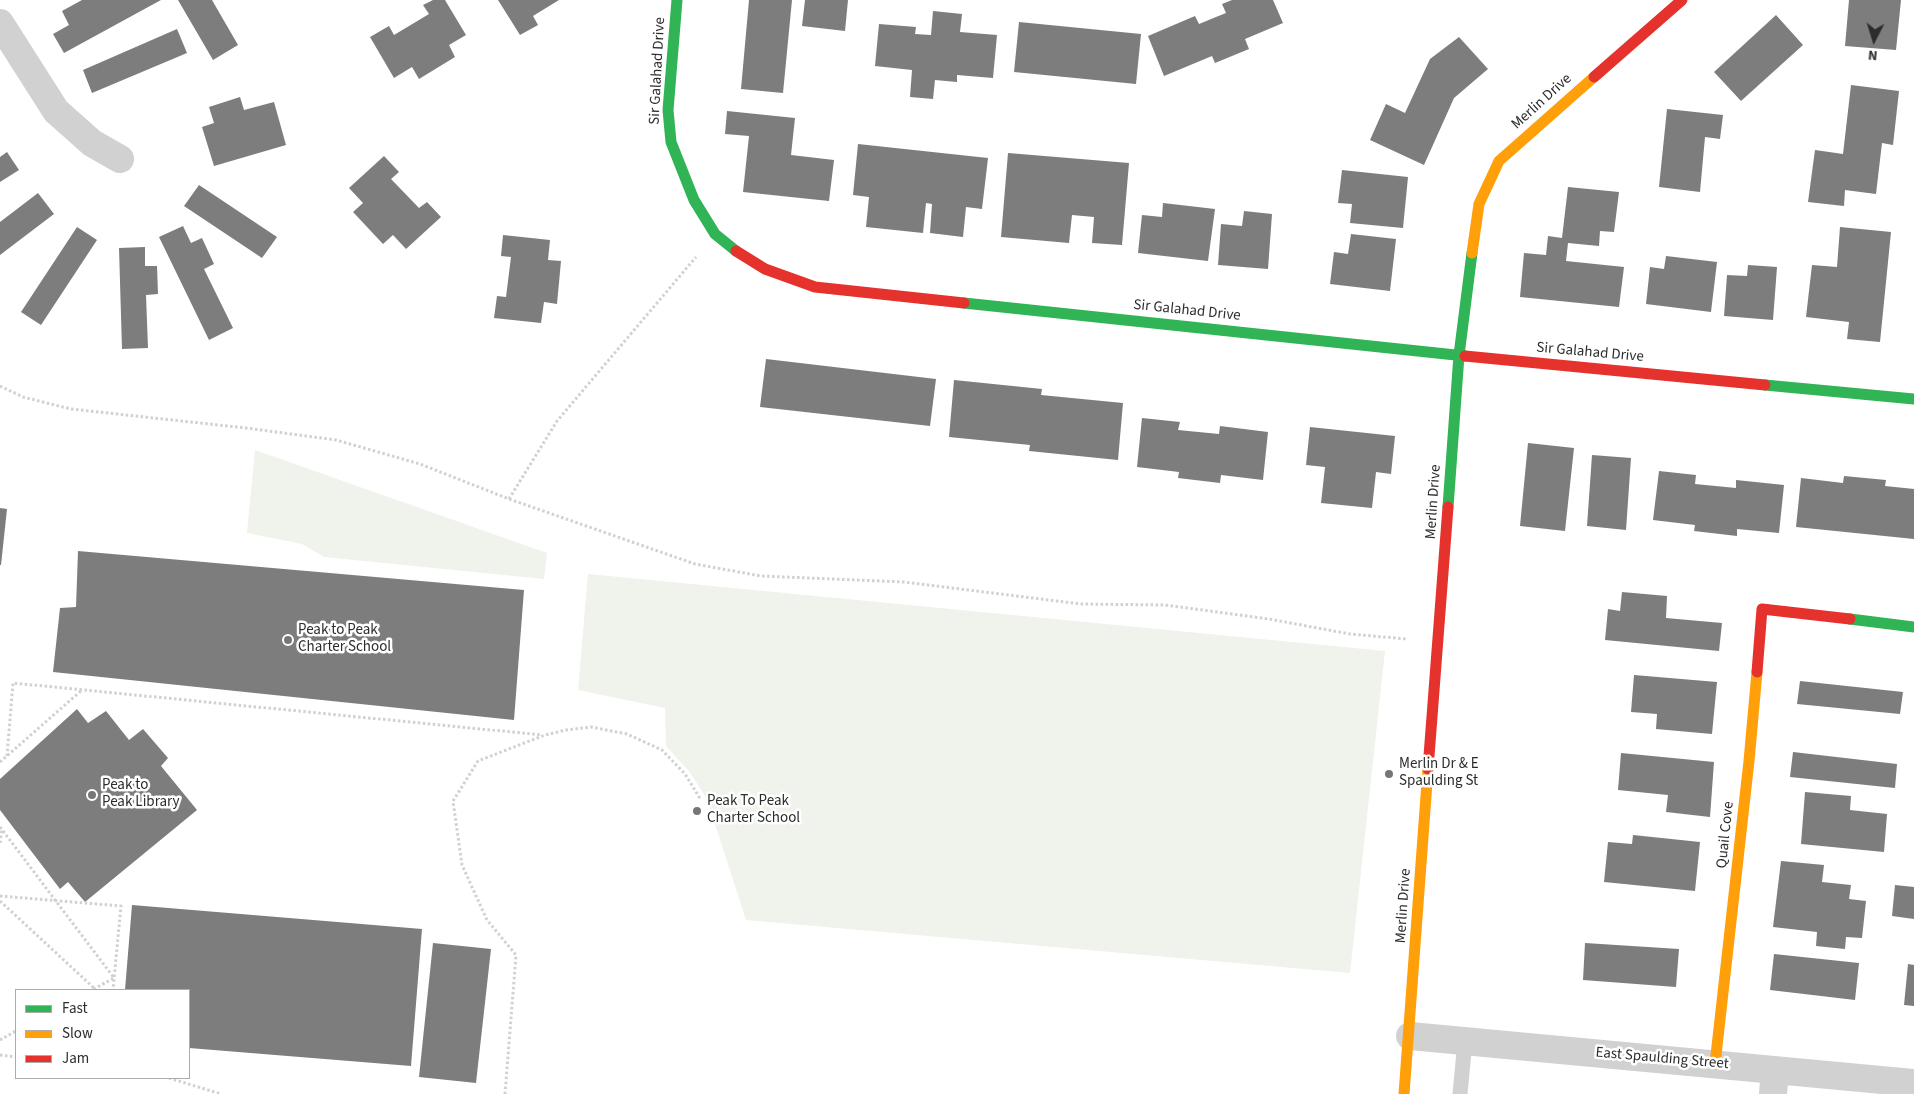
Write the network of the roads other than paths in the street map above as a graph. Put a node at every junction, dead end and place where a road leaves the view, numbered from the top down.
1 (677, 0) edge
2 (1682, 0) edge
3 (0, 23) edge
4 (120, 159) dead end
5 (1459, 355) junction
6 (1914, 399) edge
7 (1914, 627) edge
8 (1410, 1036) junction
9 (1465, 1041) junction
10 (1715, 1064) junction
11 (1774, 1082) edge
12 (1914, 1082) edge
13 (1404, 1094) edge
14 (1460, 1094) edge

1 - 5 street, Sir Galahad Drive
2 - 5 street, Merlin Drive
3 - 4 street
5 - 6 street, Sir Galahad Drive
5 - 8 street, Merlin Drive
7 - 10 street, Quail Cove
8 - 9 street, East Spaulding Street
8 - 13 street, Merlin Drive
9 - 10 street, East Spaulding Street
9 - 14 lane
10 - 11 street, East Spaulding Street
11 - 12 street, East Spaulding Street

